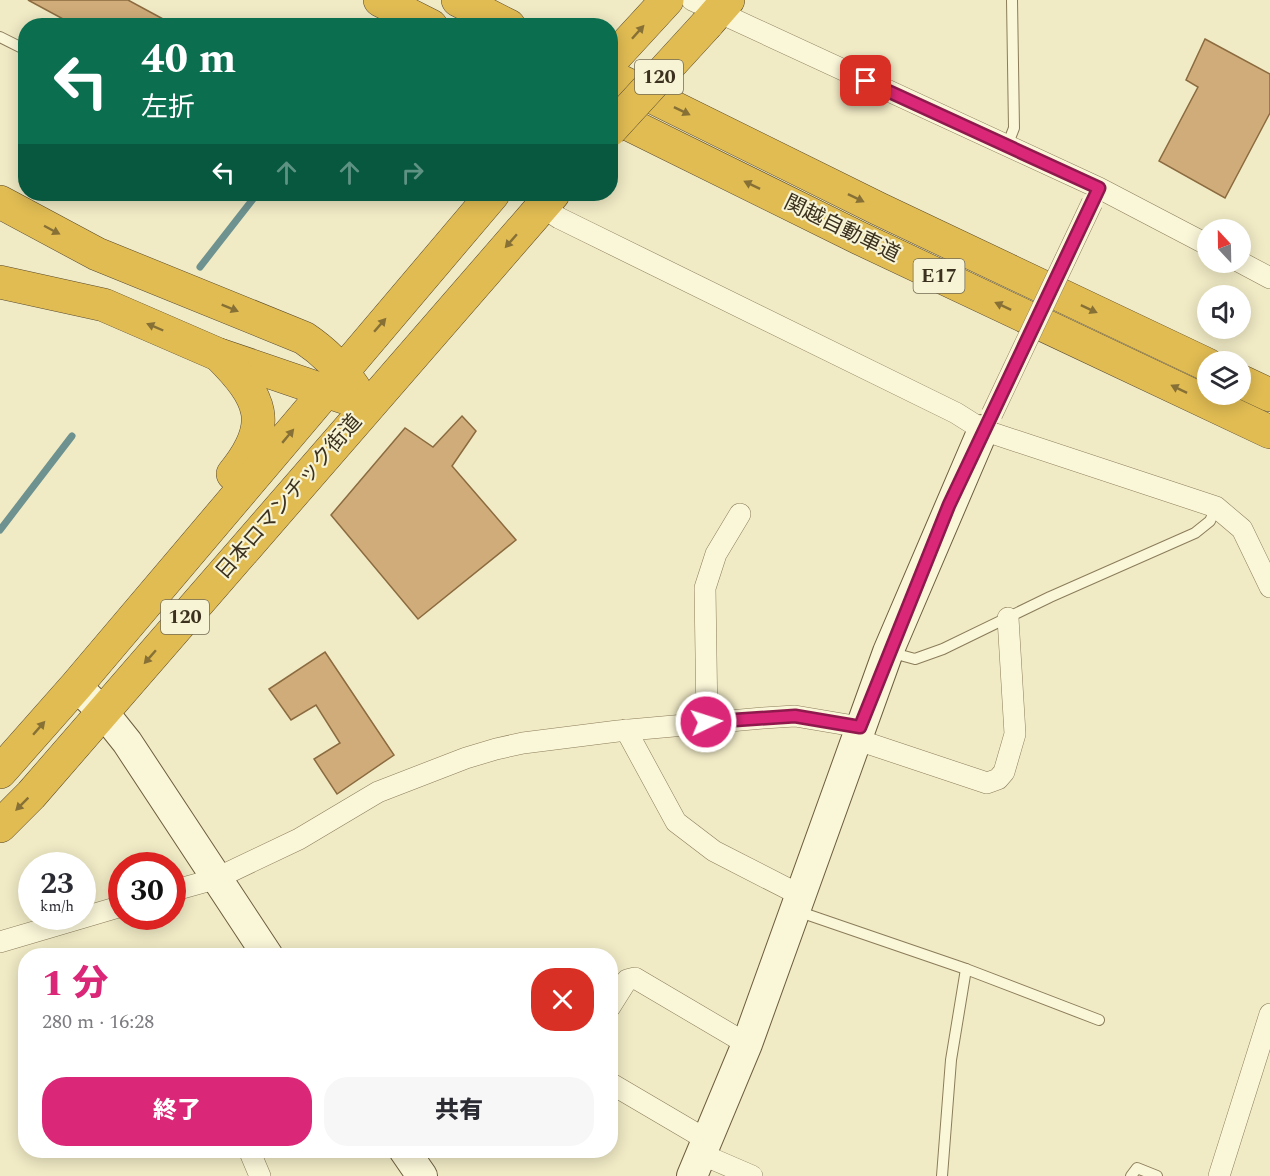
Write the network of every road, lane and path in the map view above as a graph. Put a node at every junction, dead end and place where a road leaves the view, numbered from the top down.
1 (380, 0) edge
2 (458, 0) edge
3 (1012, 0) edge
4 (696, 6) edge
5 (416, 18) edge
6 (493, 18) edge
7 (0, 37) edge
8 (18, 46) edge
9 (618, 57) edge
10 (618, 80) edge
11 (618, 118) edge
12 (618, 119) edge
13 (1007, 146) junction
14 (1095, 195) junction
15 (487, 201) edge
16 (546, 201) edge
17 (549, 201) edge
18 (0, 202) edge
19 (1197, 240) edge
20 (1251, 268) edge
21 (1270, 278) edge
22 (0, 282) edge
23 (217, 354) junction
24 (1197, 360) edge
25 (334, 380) junction
26 (1251, 386) edge
27 (1270, 395) edge
28 (367, 406) junction
29 (988, 422) junction
30 (1270, 432) edge
31 (1216, 507) junction
32 (740, 514) dead end
33 (1270, 587) edge
34 (149, 599) junction
35 (1008, 618) junction
36 (888, 652) junction
37 (76, 686) junction
38 (103, 712) junction
39 (706, 722) junction
40 (626, 730) junction
41 (857, 733) junction
42 (0, 772) edge
43 (0, 826) edge
44 (215, 879) junction
45 (186, 887) edge
46 (797, 902) junction
47 (108, 910) edge
48 (0, 942) edge
49 (262, 948) edge
50 (966, 969) junction
51 (618, 994) edge
52 (1270, 1014) edge
53 (1100, 1020) dead end
54 (747, 1044) junction
55 (618, 1089) edge
56 (700, 1156) edge
57 (252, 1158) edge
58 (410, 1158) edge
59 (260, 1176) edge
60 (422, 1176) edge
61 (752, 1176) edge
62 (942, 1176) edge
63 (1131, 1176) edge
64 (1157, 1176) edge
65 (1219, 1176) edge

1 - 5 highway
2 - 6 highway
3 - 13 lane
9 -> 4 highway, 120
4 - 11 highway, 120, bridge
4 - 13 street
7 - 8 lane
10 -> 24 highway, 関越自動車道 / E17
30 -> 12 highway, 関越自動車道 / E17
13 - 14 street
14 - 19 street
14 - 29 street, bridge
25 -> 15 highway, 日本ロマンチック街道 / 120
16 -> 28 highway, 日本ロマンチック街道 / 120
17 - 29 street
18 -> 25 highway
20 - 21 street
23 -> 22 highway
23 - 25 highway
23 - 34 highway
25 - 28 highway
34 -> 25 highway, 日本ロマンチック街道 / 120
26 - 27 highway
28 -> 38 highway, 日本ロマンチック街道 / 120
29 - 31 street
29 - 36 street
31 - 33 street
31 - 35 lane
32 - 39 street
34 - 37 highway, 日本ロマンチック街道 / 120
35 - 36 lane
35 - 41 street
36 - 41 street
37 - 38 street
42 -> 37 highway, 日本ロマンチック街道 / 120
38 -> 43 highway, 日本ロマンチック街道 / 120
38 - 44 street
39 - 40 street
39 - 41 street
40 - 44 street
40 - 46 street
41 - 46 street
44 - 45 street
44 - 49 street
46 - 50 lane
46 - 54 street
47 - 48 street
50 - 53 lane
50 - 62 lane
51 - 54 street
52 - 65 street
54 - 56 street
55 - 56 street
56 - 61 street
57 - 59 street
58 - 60 street
63 - 64 lane

